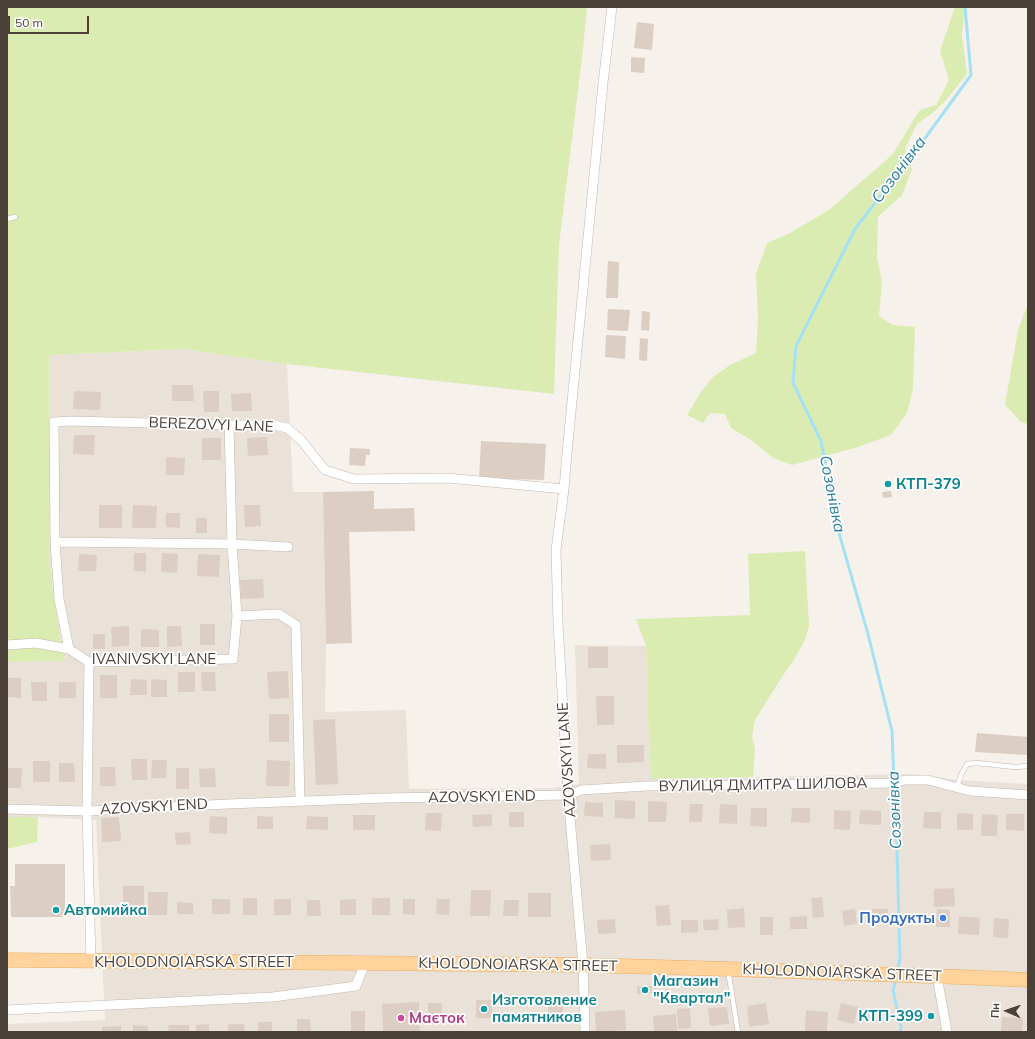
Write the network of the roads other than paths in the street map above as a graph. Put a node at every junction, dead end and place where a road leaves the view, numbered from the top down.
1 (612, 7) edge
2 (15, 217) dead end
3 (7, 219) edge
4 (230, 425) junction
5 (564, 489) junction
6 (55, 542) junction
7 (232, 544) junction
8 (288, 547) dead end
9 (237, 616) junction
10 (7, 644) edge
11 (69, 649) junction
12 (89, 662) junction
13 (1028, 766) edge
14 (957, 787) junction
15 (568, 795) junction
16 (1028, 795) edge
17 (300, 801) junction
18 (7, 809) edge
19 (87, 811) junction
20 (7, 960) edge
21 (91, 961) junction
22 (365, 963) junction
23 (583, 965) junction
24 (728, 969) junction
25 (938, 976) junction
26 (1028, 980) edge
27 (7, 1010) edge
28 (585, 1032) edge
29 (738, 1032) edge
30 (947, 1032) edge

1 - 5 street, AZOVSKYI LANE
2 - 3 lane
4 - 5 street, BEREZOVYI LANE
4 - 6 street, BEREZOVYI LANE
4 - 7 street
5 - 15 street, AZOVSKYI LANE
6 - 7 street
6 - 11 street
7 - 8 street
7 - 9 street
9 - 12 street, IVANIVSKYI LANE
9 - 17 street
10 - 11 street, IVANIVSKYI LANE
11 - 12 street, IVANIVSKYI LANE
12 - 19 street
13 - 14 lane
14 - 15 street, ВУЛИЦЯ ДМИТРА ШИЛОВА
14 - 16 street, ВУЛИЦЯ ДМИТРА ШИЛОВА
15 - 17 street, AZOVSKYI END
15 - 23 street, AZOVSKYI LANE
17 - 19 street, AZOVSKYI END
18 - 19 street, AZOVSKYI END
19 - 21 street
20 - 21 main road, KHOLODNOIARSKA STREET
21 - 22 main road, KHOLODNOIARSKA STREET
22 - 23 main road, KHOLODNOIARSKA STREET
22 - 27 street
23 - 24 main road, KHOLODNOIARSKA STREET
23 - 28 street, AZOVSKYI LANE
24 - 25 main road, KHOLODNOIARSKA STREET
24 - 29 lane
25 - 26 main road, KHOLODNOIARSKA STREET
25 - 30 street

